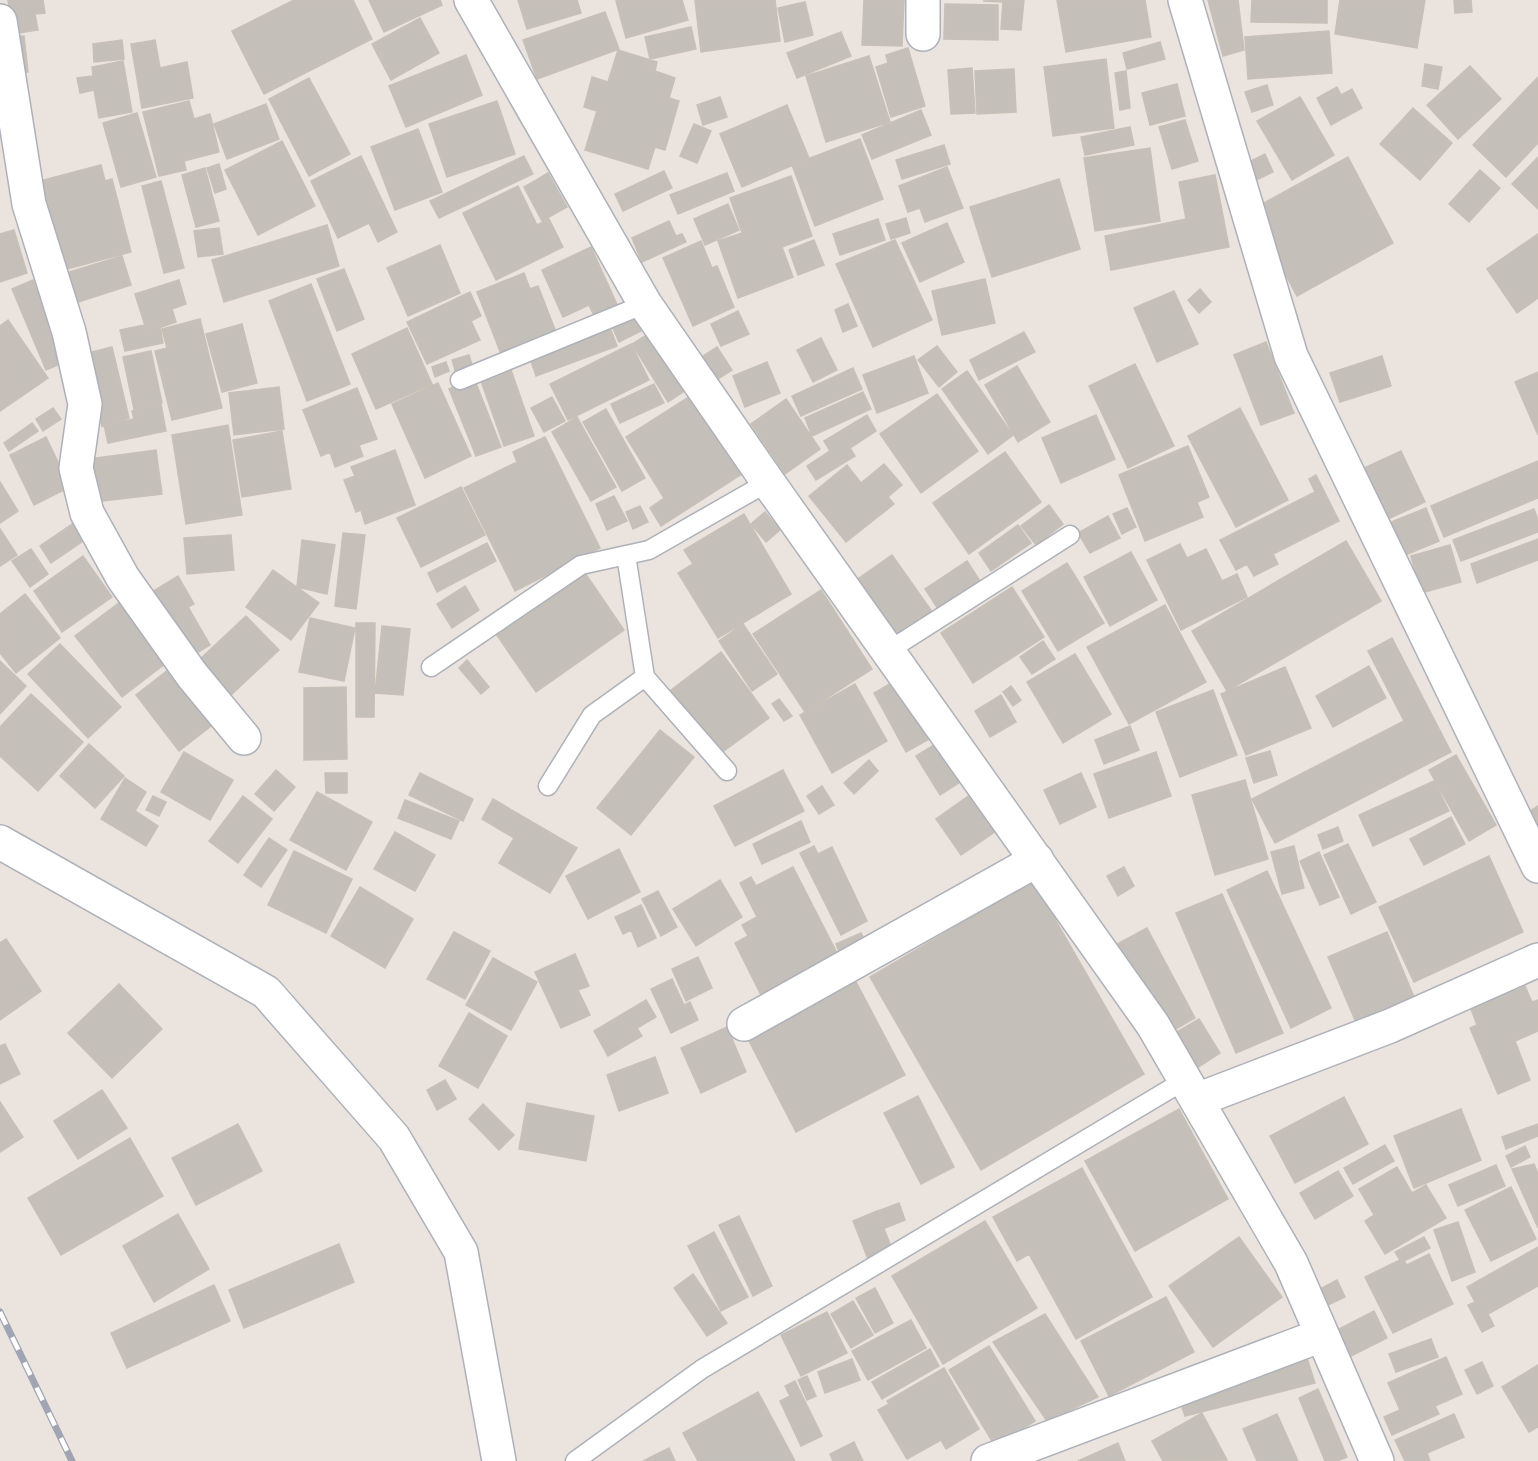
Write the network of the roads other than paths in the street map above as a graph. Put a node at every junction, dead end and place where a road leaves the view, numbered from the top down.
1 (471, 0) edge
2 (923, 0) edge
3 (1185, 0) edge
4 (0, 21) edge
5 (923, 34) dead end
6 (645, 304) junction
7 (460, 380) dead end
8 (768, 482) junction
9 (1070, 535) dead end
10 (626, 555) junction
11 (888, 651) junction
12 (431, 666) dead end
13 (645, 677) junction
14 (244, 738) dead end
15 (727, 771) dead end
16 (548, 786) dead end
17 (0, 842) edge
18 (1037, 860) junction
19 (1538, 866) edge
20 (1538, 960) edge
21 (744, 1024) dead end
22 (1191, 1090) junction
23 (1322, 1335) junction
24 (499, 1461) edge
25 (575, 1461) edge
26 (988, 1461) edge
27 (1377, 1461) edge

1 - 6 street
2 - 5 street
3 - 19 street
4 - 14 street
6 - 7 lane
6 - 8 street
8 - 10 lane
8 - 11 street
9 - 11 lane
10 - 12 lane
10 - 13 lane
11 - 18 street
13 - 15 lane
13 - 16 lane
17 - 24 street
18 - 21 street
18 - 22 street
20 - 22 street
22 - 23 street
22 - 25 lane
23 - 26 street
23 - 27 street

